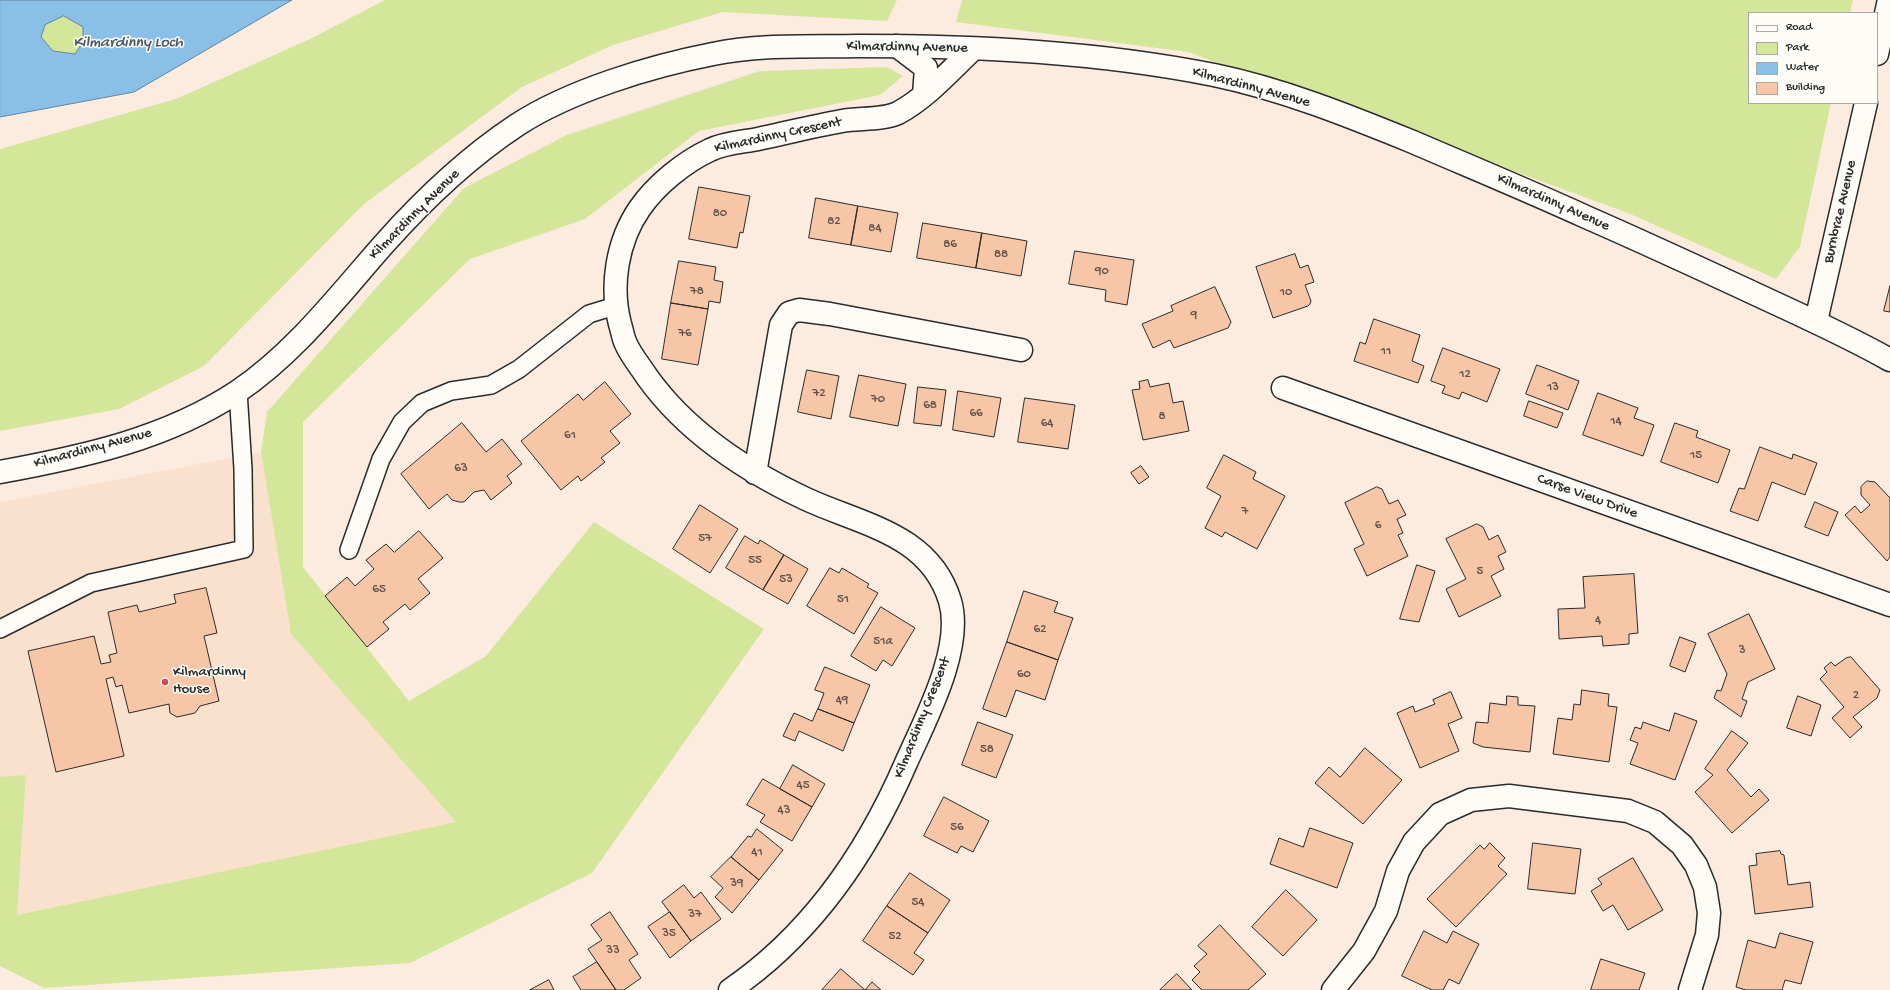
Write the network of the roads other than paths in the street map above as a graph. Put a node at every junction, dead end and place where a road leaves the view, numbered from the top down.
1 (1889, 0) edge
2 (897, 46) junction
3 (973, 49) junction
4 (1878, 50) edge
5 (924, 95) junction
6 (1866, 104) edge
7 (615, 306) junction
8 (1816, 321) junction
9 (1021, 350) dead end
10 (1890, 360) edge
11 (1283, 388) dead end
12 (238, 391) junction
13 (0, 472) edge
14 (755, 473) junction
15 (349, 550) dead end
16 (1890, 605) edge
17 (0, 629) edge
18 (730, 990) edge
19 (1333, 990) edge
20 (1690, 990) edge

1 - 4 street
2 - 3 street, Kilmardinny Avenue
2 - 5 street
2 - 12 street, Kilmardinny Avenue
3 - 5 street, Kilmardinny Crescent
3 - 8 street, Kilmardinny Avenue
5 - 7 street, Kilmardinny Crescent
6 - 8 street, Burnbrae Avenue
7 - 14 street, Kilmardinny Crescent
7 - 15 lane
8 - 10 street, Kilmardinny Avenue
9 - 14 street
11 - 16 street, Carse View Drive
12 - 13 street, Kilmardinny Avenue
12 - 17 lane
14 - 18 street, Kilmardinny Crescent
19 - 20 street

